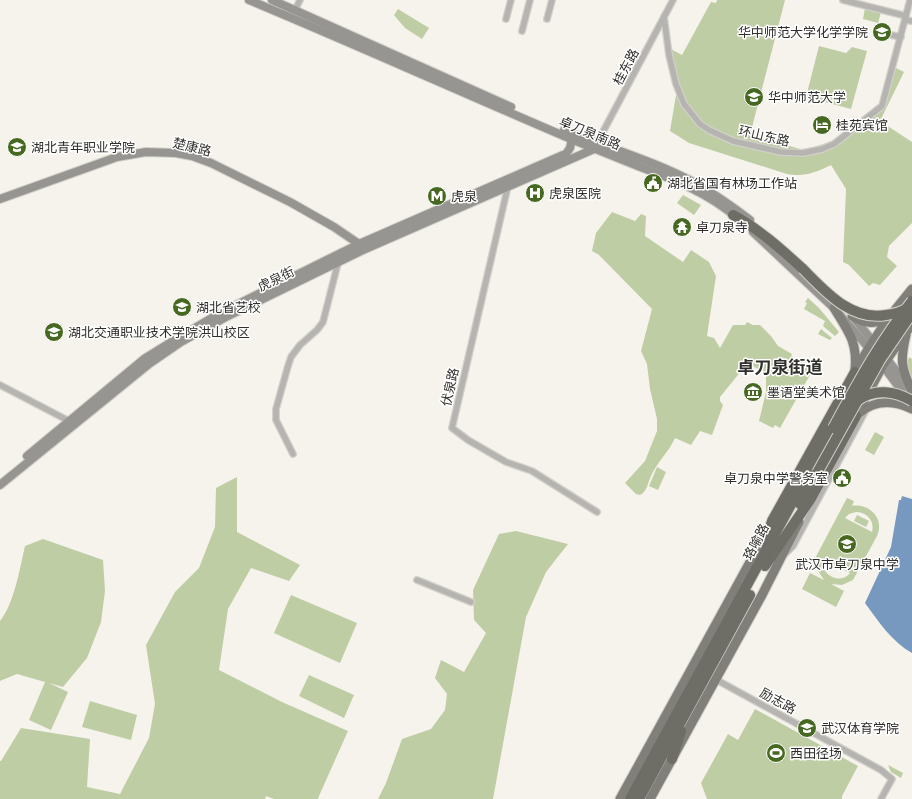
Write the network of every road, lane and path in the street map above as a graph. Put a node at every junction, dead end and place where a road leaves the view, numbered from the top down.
1 (249, 0) edge
2 (272, 0) edge
3 (300, 0) edge
4 (511, 0) edge
5 (530, 0) edge
6 (552, 0) edge
7 (673, 0) edge
8 (842, 0) edge
9 (910, 0) edge
10 (295, 10) junction
11 (664, 17) junction
12 (905, 18) junction
13 (506, 19) dead end
14 (547, 19) dead end
15 (912, 21) edge
16 (522, 31) dead end
17 (891, 35) dead end
18 (901, 37) junction
19 (572, 139) junction
20 (593, 146) junction
21 (566, 154) junction
22 (508, 186) junction
23 (0, 199) edge
24 (733, 215) junction
25 (361, 247) junction
26 (338, 263) junction
27 (912, 289) edge
28 (912, 301) edge
29 (912, 305) edge
30 (834, 308) junction
31 (912, 313) edge
32 (852, 316) junction
33 (890, 316) junction
34 (909, 327) edge
35 (871, 344) junction
36 (885, 362) junction
37 (855, 372) junction
38 (0, 384) edge
39 (846, 388) junction
40 (912, 391) edge
41 (912, 401) edge
42 (866, 404) junction
43 (912, 405) edge
44 (912, 409) edge
45 (856, 416) joint
46 (69, 421) junction
47 (833, 428) junction
48 (293, 454) dead end
49 (0, 478) edge
50 (0, 485) edge
51 (810, 500) junction
52 (597, 512) dead end
53 (772, 521) junction
54 (782, 556) junction
55 (761, 567) junction
56 (417, 580) dead end
57 (471, 602) dead end
58 (715, 679) junction
59 (689, 706) junction
60 (672, 759) junction
61 (620, 799) edge
62 (630, 799) edge
63 (639, 799) edge
64 (650, 799) edge
65 (880, 799) edge

1 - 19 main road, 卓刀泉南路
2 - 10 main road, 卓刀泉南路
3 - 10 street
4 - 13 street
5 - 16 street
6 - 14 street
7 - 11 street, 桂东路
8 - 12 street
9 - 12 street, 环山东路
10 - 20 main road, 卓刀泉南路
11 - 18 street, 环山东路
11 - 20 street, 桂东路
12 - 15 street
12 - 18 street, 环山东路
17 - 18 street
19 - 20 main road, 卓刀泉南路
19 - 21 main road
20 - 21 main road, 虎泉街
20 - 22 main road, 虎泉街
20 - 24 main road, 卓刀泉南路
20 - 32 main road, 卓刀泉南路
21 - 25 main road, 虎泉街
22 - 25 main road, 虎泉街
22 - 52 street, 伏泉路
23 - 25 main road, 楚康路
24 - 29 highway, bridge
24 - 30 main road, 卓刀泉南路
25 - 26 main road, 虎泉街
25 - 46 main road, 虎泉街
26 - 48 street
26 - 50 main road, 虎泉街
27 - 33 main road
28 - 47 highway, 珞喻路, bridge
30 - 35 main road, 卓刀泉南路
30 - 37 main road
31 - 55 highway, 珞喻路, bridge
32 - 33 main road
32 - 35 main road, 卓刀泉南路
33 - 35 main road
34 - 36 main road
34 - 40 main road
35 - 36 main road, 卓刀泉南路
35 - 37 main road
36 - 40 main road
36 - 42 main road
36 - 43 main road
37 - 39 highway
38 - 46 street
39 - 42 main road
39 - 53 highway
41 - 47 highway, bridge
42 - 44 main road
42 - 45 main road
42 - 54 street
45 - 51 highway
46 - 49 main road, 虎泉街
47 - 55 highway, 珞喻路
51 - 54 main road
51 - 55 highway
53 - 55 highway
53 - 61 main road
54 - 58 main road
55 - 59 highway, 珞喻路
55 - 62 highway, 珞喻路
56 - 57 street
58 - 60 main road
58 - 65 street, 励志路
59 - 60 highway
59 - 63 highway, 珞喻路
60 - 64 main road

